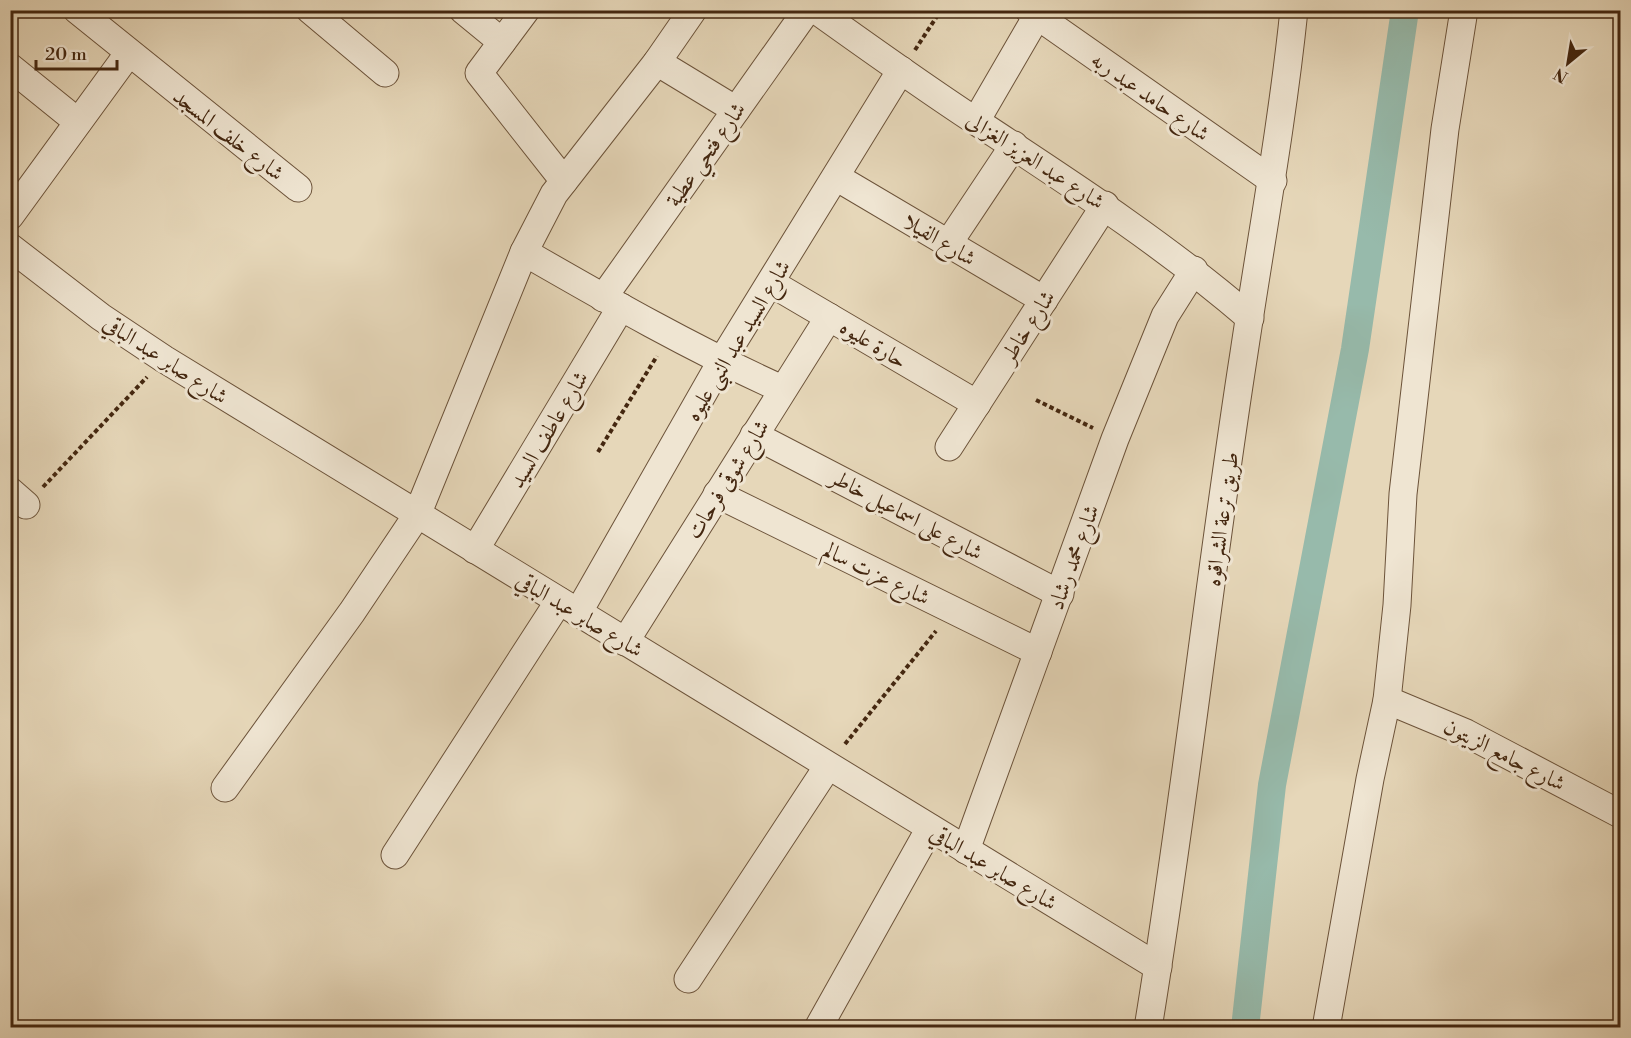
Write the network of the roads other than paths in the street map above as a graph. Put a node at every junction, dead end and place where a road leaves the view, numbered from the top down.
1 (77, 10) edge
2 (310, 10) edge
3 (463, 10) edge
4 (526, 10) edge
5 (693, 10) edge
6 (807, 10) edge
7 (816, 10) edge
8 (1464, 10) edge
9 (1292, 12) edge
10 (1033, 13) edge
11 (502, 42) junction
12 (129, 54) junction
13 (657, 62) junction
14 (10, 67) edge
15 (901, 70) junction
16 (385, 73) dead end
17 (736, 110) junction
18 (976, 121) junction
19 (78, 123) junction
20 (1014, 145) junction
21 (836, 177) junction
22 (564, 181) junction
23 (1273, 181) junction
24 (297, 188) dead end
25 (1105, 205) junction
26 (10, 216) edge
27 (948, 244) junction
28 (10, 247) edge
29 (524, 252) junction
30 (1194, 270) junction
31 (771, 283) junction
32 (1044, 300) junction
33 (612, 303) junction
34 (829, 316) junction
35 (1250, 318) junction
36 (721, 362) junction
37 (782, 389) junction
38 (977, 404) junction
39 (754, 435) junction
40 (950, 447) dead end
41 (717, 494) junction
42 (417, 515) junction
43 (475, 550) junction
44 (1060, 594) junction
45 (569, 607) junction
46 (625, 642) junction
47 (1038, 652) junction
48 (1387, 700) junction
49 (828, 766) junction
50 (225, 788) dead end
51 (1620, 814) edge
52 (930, 828) junction
53 (966, 850) junction
54 (395, 855) dead end
55 (1158, 967) junction
56 (688, 979) dead end
57 (818, 1028) edge
58 (1149, 1028) edge
59 (1326, 1028) edge

1 - 12 street, شارع خلف المسجد
2 - 16 street
3 - 11 street
4 - 11 street
5 - 13 street
6 - 17 street, شارع فتحي عطية
7 - 15 street, شارع عبد العزيز الغزالى
8 - 48 street
9 - 23 street, طريق ترعة الشراقوه
10 - 18 street
10 - 23 street, شارع حامد عبد ربه
11 - 22 street
12 - 19 street
12 - 24 street, شارع خلف المسجد
13 - 17 street
13 - 22 street
14 - 19 street
15 - 18 street, شارع عبد العزيز الغزالى
15 - 21 street, شارع السيد عبد النبى عليوه
17 - 33 street, شارع فتحي عطية
18 - 20 street, شارع عبد العزيز الغزالى
19 - 26 street
20 - 25 street, شارع عبد العزيز الغزالى
20 - 27 street
21 - 27 street, شارع الفيلا
21 - 31 street, شارع السيد عبد النبى عليوه
22 - 29 street
23 - 35 street, طريق ترعة الشراقوه
25 - 30 street, شارع عبد العزيز الغزالى
25 - 32 street, شارع خاطر
27 - 32 street, شارع الفيلا
28 - 42 street, شارع صابر عبد الباقي
29 - 33 street
29 - 42 street
30 - 35 street, شارع عبد العزيز الغزالى
30 - 44 street, شارع محمد رشاد
31 - 34 street, حارة عليوه
31 - 36 street, شارع السيد عبد النبى عليوه
32 - 38 street, شارع خاطر
33 - 36 street
33 - 43 street, شارع عاطف السيد
34 - 37 street, شارع شوقى فرحات
34 - 38 street, حارة عليوه
35 - 55 street, طريق ترعة الشراقوه
36 - 37 street
36 - 45 street, شارع السيد عبد النبى عليوه
37 - 39 street, شارع شوقى فرحات
38 - 40 street, شارع خاطر
39 - 41 street, شارع شوقى فرحات
39 - 44 street, شارع على اسماعيل خاطر
41 - 46 street, شارع شوقى فرحات
41 - 47 street, شارع عزت سالم
42 - 43 street, شارع صابر عبد الباقي
42 - 50 street
43 - 45 street, شارع صابر عبد الباقي
44 - 47 street, شارع محمد رشاد
45 - 46 street, شارع صابر عبد الباقي
45 - 54 street, شارع السيد عبد النبى عليوه
46 - 49 street, شارع صابر عبد الباقي
47 - 53 street, شارع محمد رشاد
48 - 51 street, شارع جامع الزيتون
48 - 59 street
49 - 52 street, شارع صابر عبد الباقي
49 - 56 street
52 - 53 street, شارع صابر عبد الباقي
52 - 57 street
53 - 55 street, شارع صابر عبد الباقي
55 - 58 street, طريق ترعة الشراقوه

